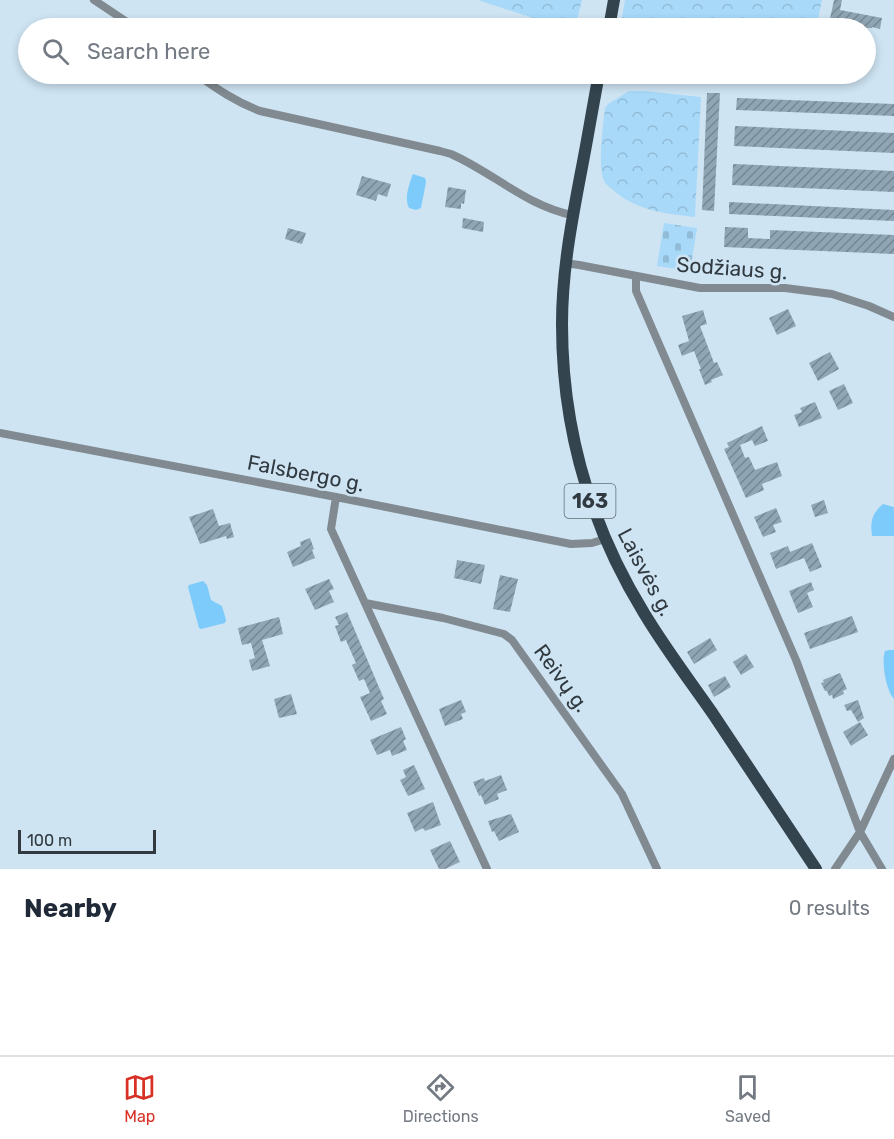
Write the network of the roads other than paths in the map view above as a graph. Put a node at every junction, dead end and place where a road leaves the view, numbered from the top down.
1 (94, 0) edge
2 (614, 0) edge
3 (121, 18) edge
4 (611, 18) edge
5 (210, 84) edge
6 (598, 84) edge
7 (572, 215) junction
8 (565, 263) junction
9 (636, 276) junction
10 (894, 317) edge
11 (0, 433) edge
12 (336, 497) junction
13 (605, 539) junction
14 (365, 603) junction
15 (894, 759) edge
16 (860, 832) junction
17 (487, 869) edge
18 (657, 869) edge
19 (816, 869) edge
20 (835, 869) edge
21 (882, 869) edge

1 - 3 street
2 - 4 main road
5 - 7 street
6 - 7 main road, Laisvės g. / 163
7 - 8 main road, Laisvės g. / 163
8 - 9 street, Sodžiaus g.
8 - 13 main road, Laisvės g. / 163
9 - 10 street, Sodžiaus g.
9 - 16 street
11 - 12 street, Falsbergo g.
12 - 13 street, Falsbergo g.
12 - 14 street
13 - 19 main road, Laisvės g. / 163
14 - 17 street
14 - 18 street, Reivų g.
15 - 16 street
16 - 20 street
16 - 21 street

